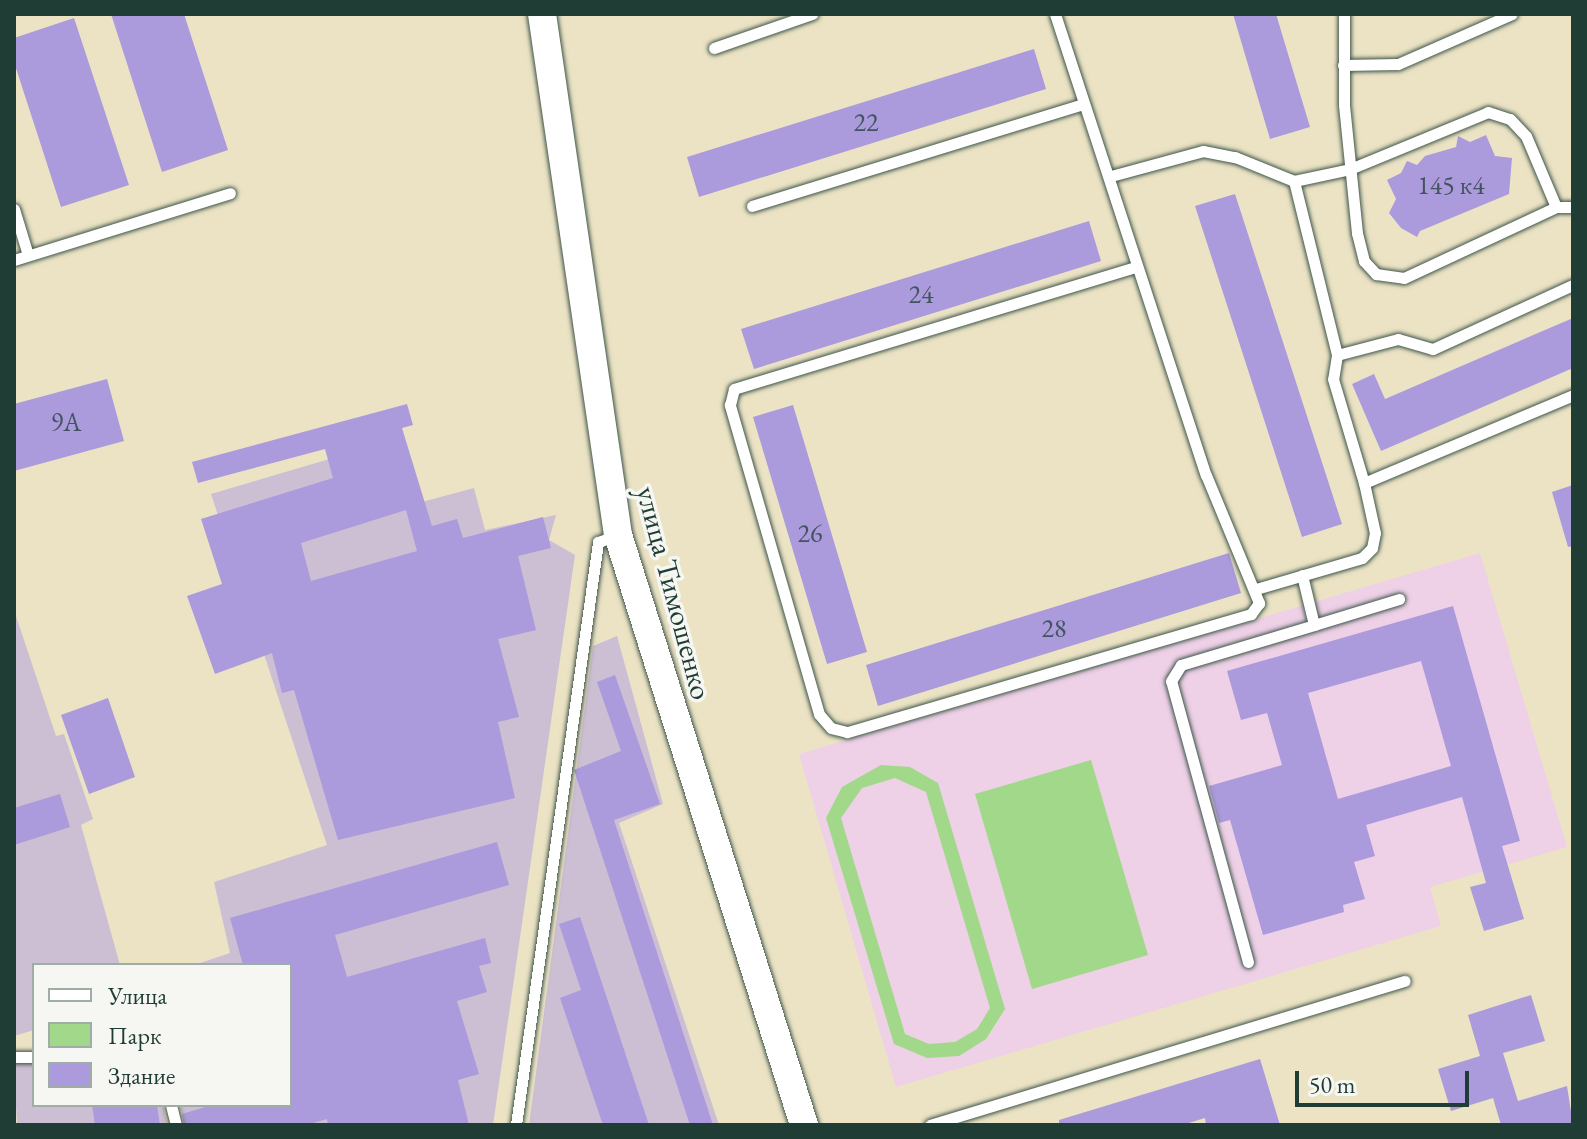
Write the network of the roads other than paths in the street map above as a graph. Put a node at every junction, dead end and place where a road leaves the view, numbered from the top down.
1 (542, 14) edge
2 (812, 14) edge
3 (1055, 14) edge
4 (1344, 14) edge
5 (1512, 14) edge
6 (714, 48) dead end
7 (1343, 65) junction
8 (1084, 104) junction
9 (1350, 169) junction
10 (1111, 176) junction
11 (1294, 181) junction
12 (230, 193) dead end
13 (752, 206) dead end
14 (1556, 207) junction
15 (1573, 207) edge
16 (14, 209) edge
17 (28, 255) junction
18 (14, 260) edge
19 (1136, 267) junction
20 (1573, 285) edge
21 (1337, 355) junction
22 (1573, 395) edge
23 (1364, 483) junction
24 (618, 535) junction
25 (1302, 575) junction
26 (1256, 589) junction
27 (1399, 599) dead end
28 (1314, 625) junction
29 (1248, 962) dead end
30 (1405, 981) dead end
31 (516, 1125) edge
32 (804, 1125) edge
33 (930, 1125) edge

1 - 24 street, улица Тимошенко
2 - 6 lane
3 - 8 lane
4 - 7 lane
5 - 7 lane
7 - 9 lane
8 - 10 lane
8 - 13 lane
9 - 11 lane
9 - 14 lane
9 - 14 lane
10 - 11 lane
10 - 19 lane
11 - 21 lane
12 - 17 lane
14 - 15 lane
16 - 17 lane
17 - 18 lane
19 - 26 lane
19 - 26 lane
20 - 21 lane
21 - 23 lane
22 - 23 lane
23 - 25 lane
24 - 31 lane
24 - 32 street, улица Тимошенко
25 - 26 lane
25 - 28 lane
27 - 28 lane
28 - 29 lane
30 - 33 lane

